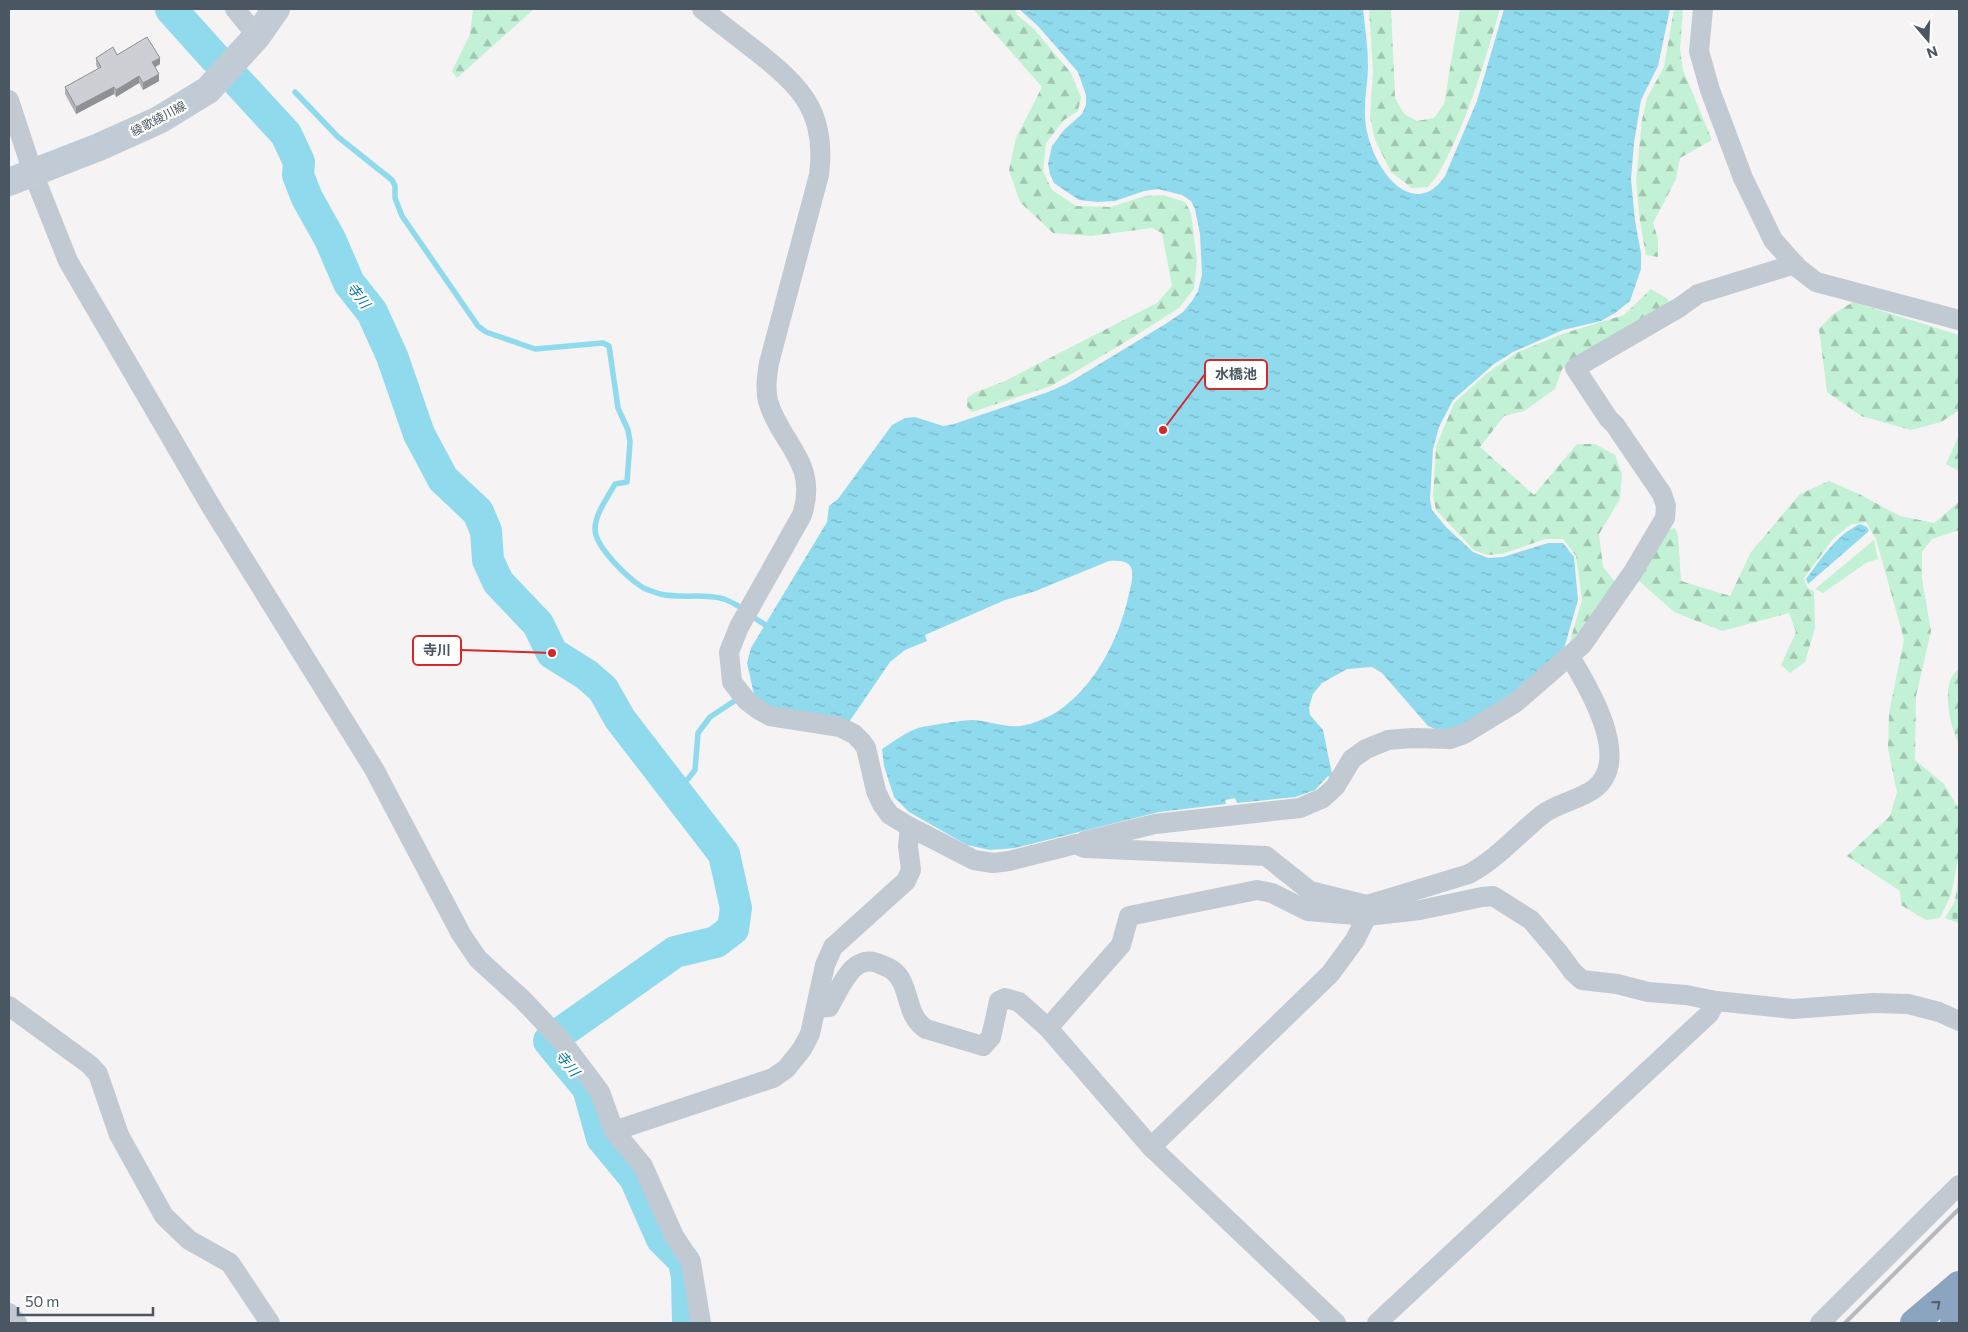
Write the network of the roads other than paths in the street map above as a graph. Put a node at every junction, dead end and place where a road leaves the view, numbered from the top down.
1 (235, 9) edge
2 (276, 9) edge
3 (702, 9) edge
4 (1703, 9) edge
5 (257, 36) junction
6 (9, 100) edge
7 (21, 178) edge
8 (1795, 264) junction
9 (1959, 320) edge
10 (1570, 657) junction
11 (910, 827) junction
12 (1076, 844) junction
13 (1366, 911) junction
14 (1716, 1001) junction
15 (9, 1006) edge
16 (816, 1008) junction
17 (1959, 1021) edge
18 (1048, 1028) junction
19 (614, 1131) junction
20 (1151, 1147) junction
21 (1959, 1185) edge
22 (1959, 1286) edge
23 (9, 1313) edge
24 (1959, 1318) edge
25 (17, 1323) edge
26 (270, 1323) edge
27 (701, 1323) edge
28 (1336, 1323) edge
29 (1377, 1323) edge
30 (1820, 1323) edge
31 (1914, 1323) edge
32 (1954, 1323) edge

1 - 5 street
2 - 5 main road, 綾歌綾川線
3 - 11 street
4 - 8 street
5 - 7 main road, 綾歌綾川線
6 - 7 street
7 - 19 street
8 - 9 street
8 - 10 street
10 - 12 street
10 - 13 street
11 - 12 street
11 - 16 street
12 - 13 street
13 - 14 street
13 - 18 street
13 - 20 street
14 - 17 street
14 - 29 street
15 - 26 street
16 - 18 street
16 - 19 street
18 - 20 street
19 - 27 street
20 - 28 street
21 - 30 street
31 -> 22 highway
23 - 25 street
24 - 32 highway

